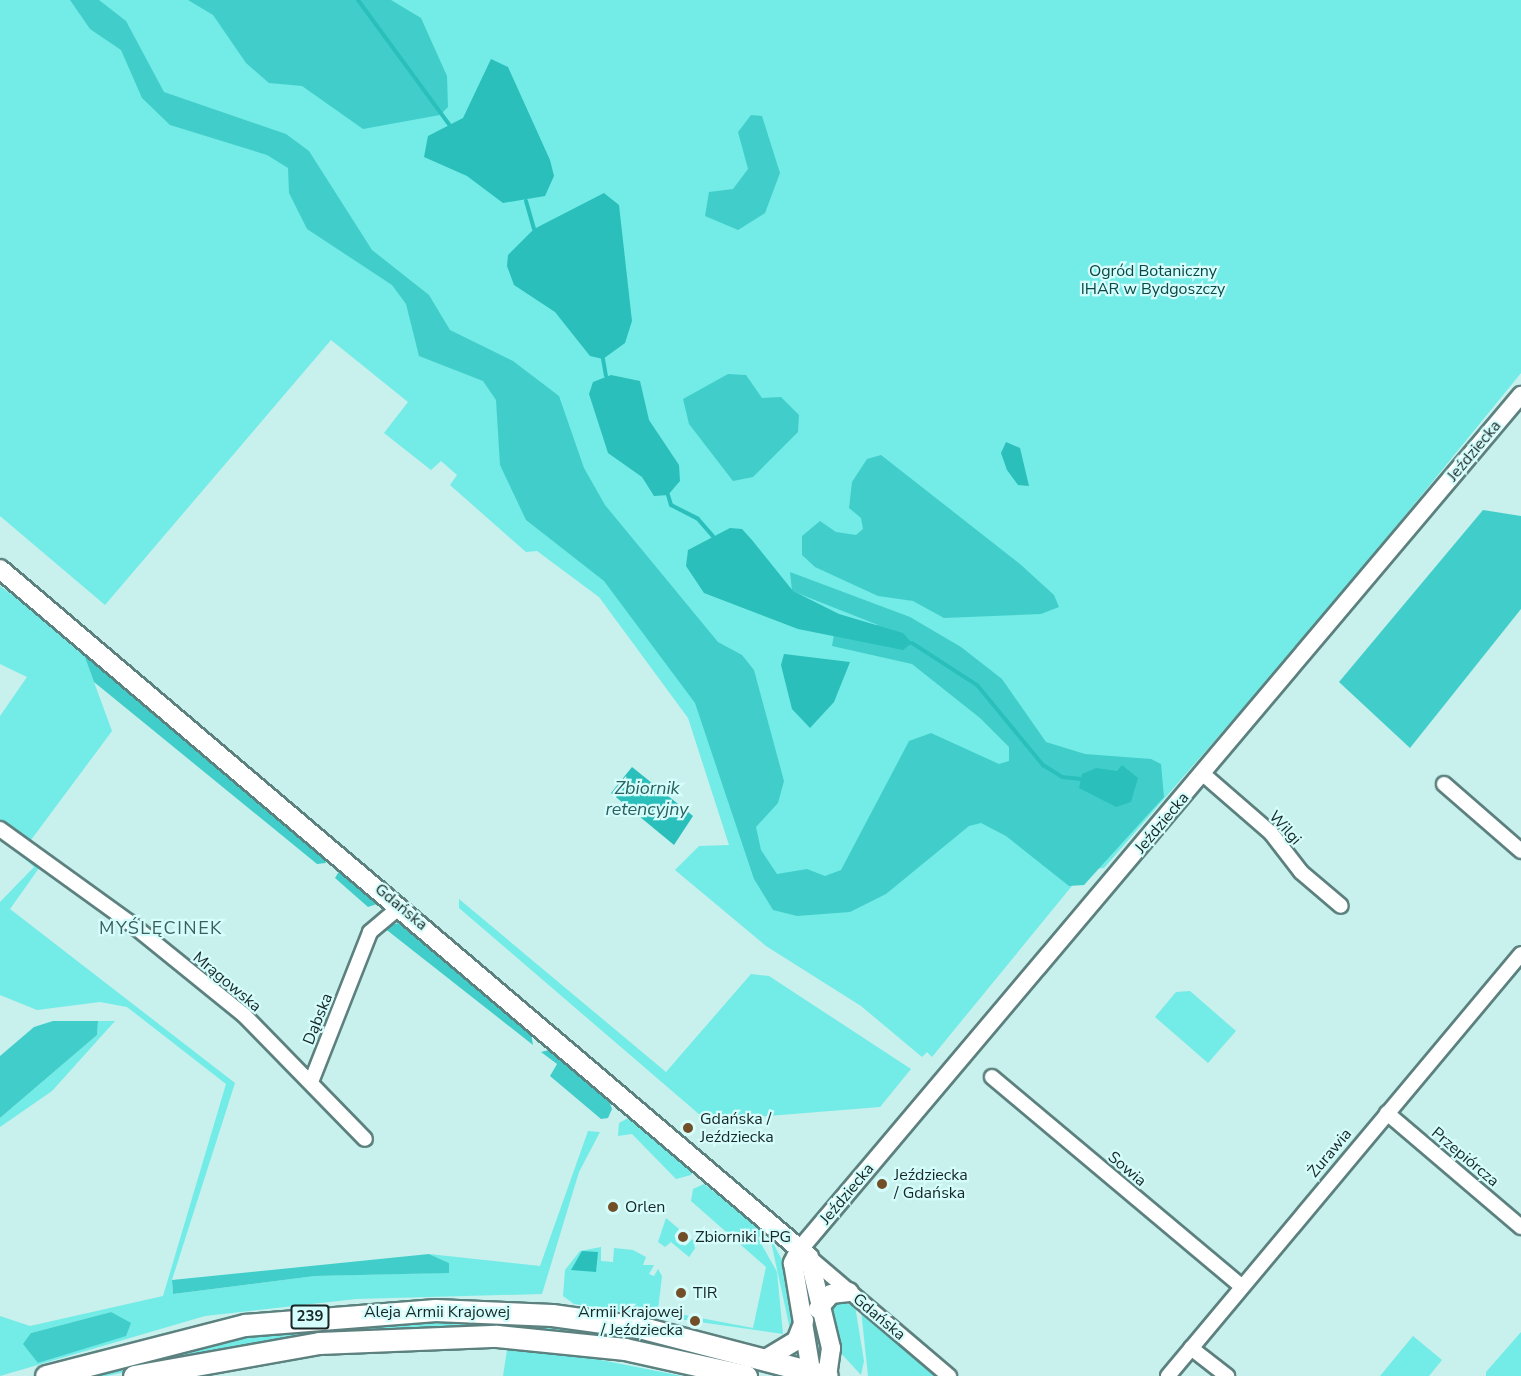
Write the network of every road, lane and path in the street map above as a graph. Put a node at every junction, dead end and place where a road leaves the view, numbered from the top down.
1 (1521, 395) edge
2 (0, 569) edge
3 (1203, 774) junction
4 (1444, 784) dead end
5 (0, 829) edge
6 (1521, 851) edge
7 (1341, 906) dead end
8 (400, 907) junction
9 (1521, 954) edge
10 (992, 1077) dead end
11 (311, 1082) junction
12 (1387, 1113) junction
13 (365, 1139) dead end
14 (1521, 1227) edge
15 (804, 1253) junction
16 (1241, 1286) junction
17 (849, 1292) junction
18 (818, 1309) junction
19 (804, 1321) junction
20 (1191, 1348) junction
21 (769, 1358) junction
22 (821, 1375) edge
23 (46, 1376) edge
24 (134, 1376) edge
25 (746, 1376) edge
26 (949, 1376) edge
27 (1168, 1376) edge
28 (1227, 1376) edge

1 - 3 street, Jeździecka
2 - 8 main road, Gdańska
3 - 7 street, Wilgi
3 - 15 street, Jeździecka
4 - 6 street
5 - 11 street, Mrągowska
8 - 11 street, Dąbska
8 - 15 main road, Gdańska
9 - 12 street, Żurawia
10 - 16 street, Sowia
11 - 13 street
12 - 14 street, Przepiórcza
12 - 16 street, Żurawia
15 - 17 street, Gdańska
15 - 18 main road
15 - 19 main road
16 - 20 street, Żurawia
17 - 18 main road
17 - 26 street, Gdańska
18 - 22 main road
19 - 21 main road
19 - 22 main road
20 - 27 street, Żurawia
20 - 28 street
21 - 22 main road, Aleja Armii Krajowej / 239
21 - 23 main road, Aleja Armii Krajowej / 239
24 - 25 main road, Aleja Armii Krajowej / 239

